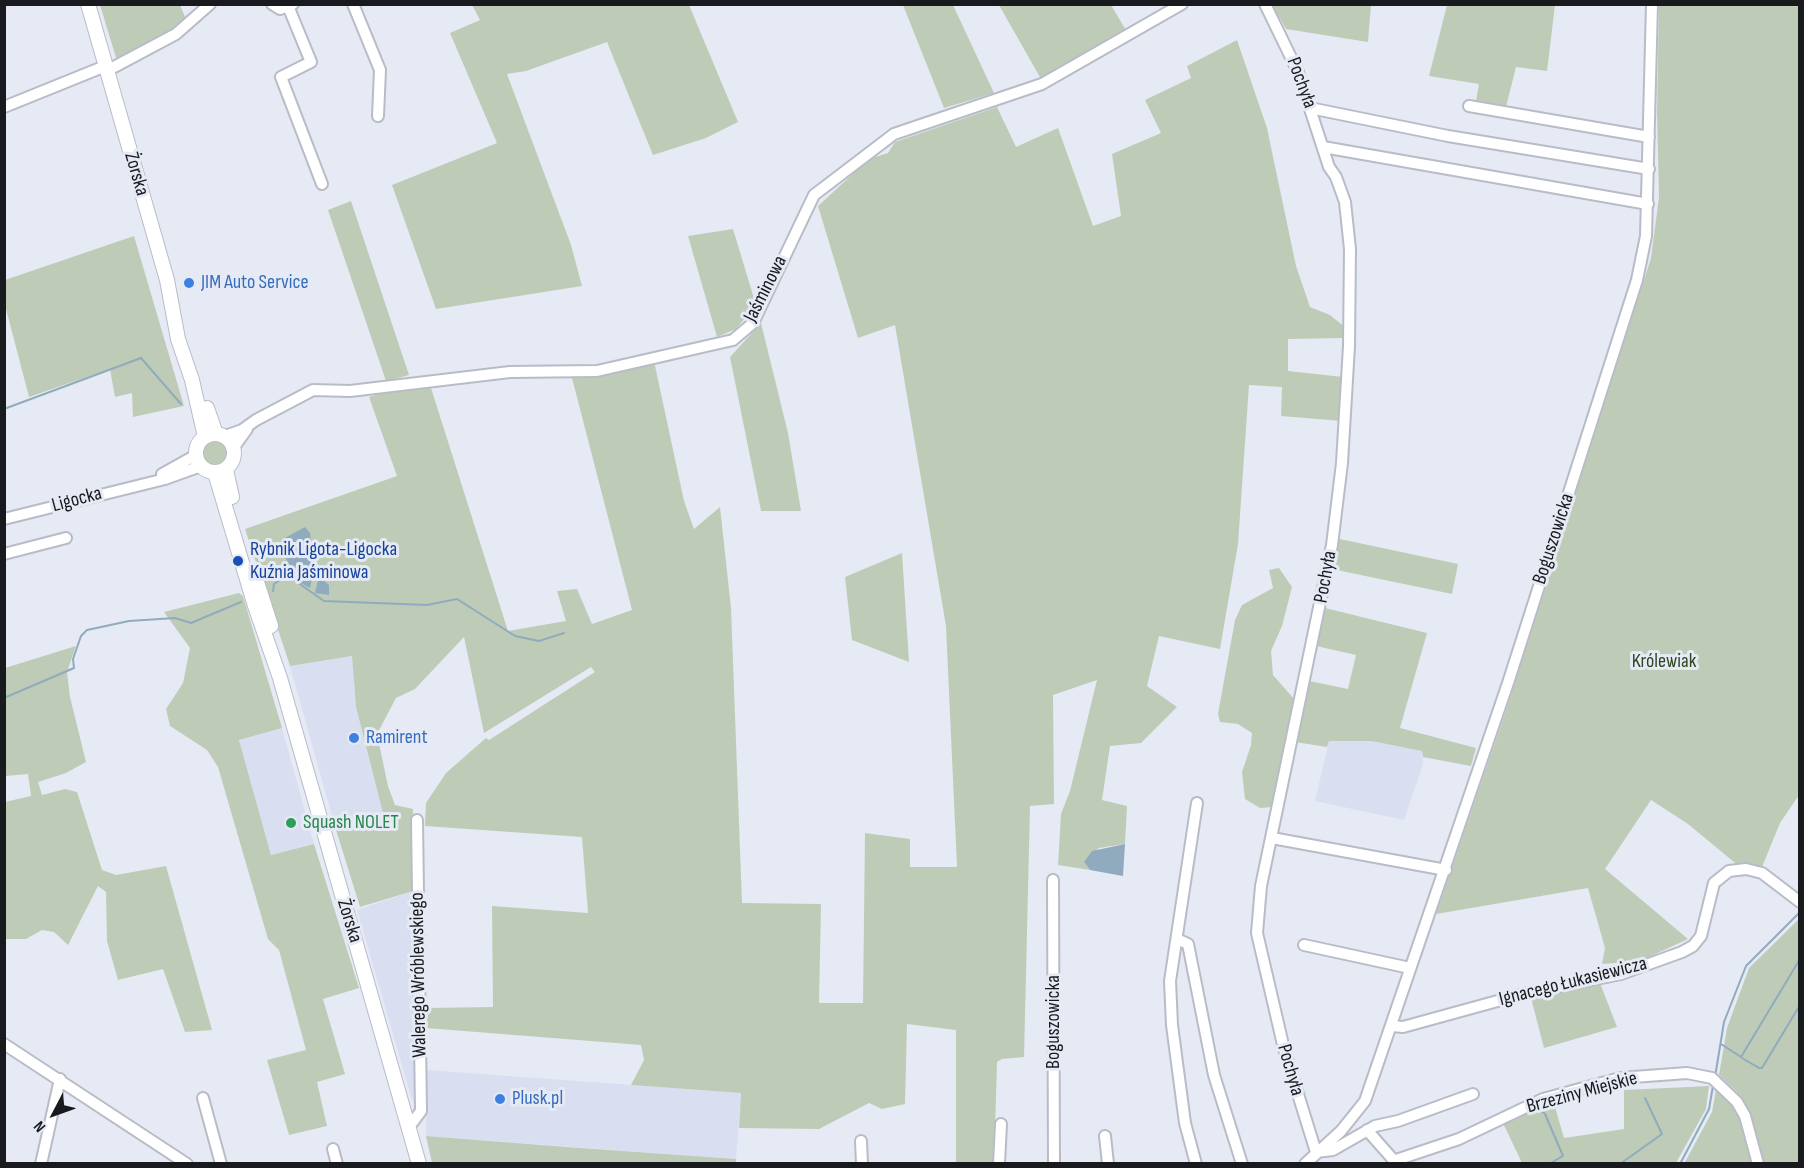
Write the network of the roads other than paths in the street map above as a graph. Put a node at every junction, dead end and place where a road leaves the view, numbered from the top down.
1 (88, 4) edge
2 (210, 4) edge
3 (272, 4) edge
4 (353, 4) edge
5 (1182, 4) edge
6 (1265, 4) edge
7 (1652, 4) edge
8 (291, 5) edge
9 (105, 68) junction
10 (1469, 106) dead end
11 (4, 107) edge
12 (1310, 108) junction
13 (378, 116) dead end
14 (1649, 137) junction
15 (1323, 147) junction
16 (1649, 169) junction
17 (322, 184) dead end
18 (1648, 204) junction
19 (220, 439) junction
20 (198, 461) junction
21 (220, 471) junction
22 (4, 519) edge
23 (66, 538) dead end
24 (4, 554) edge
25 (1197, 803) dead end
26 (417, 819) dead end
27 (1272, 838) junction
28 (1446, 870) junction
29 (1053, 880) dead end
30 (1800, 902) edge
31 (1176, 939) junction
32 (1304, 945) dead end
33 (1410, 968) junction
34 (1392, 1026) junction
35 (4, 1044) edge
36 (60, 1078) junction
37 (1473, 1094) dead end
38 (203, 1098) dead end
39 (1001, 1124) dead end
40 (409, 1127) junction
41 (1367, 1130) junction
42 (1105, 1136) dead end
43 (861, 1141) dead end
44 (333, 1149) dead end
45 (1316, 1152) junction
46 (181, 1162) edge
47 (1396, 1162) edge
48 (41, 1164) edge
49 (221, 1164) edge
50 (337, 1164) edge
51 (419, 1164) edge
52 (862, 1164) edge
53 (999, 1164) edge
54 (1054, 1164) edge
55 (1108, 1164) edge
56 (1196, 1164) edge
57 (1242, 1164) edge
58 (1305, 1164) edge
59 (1758, 1164) edge

1 - 9 main road, Żorska
2 - 9 street
3 - 8 street
4 - 13 street
5 - 19 street, Jaśminowa
6 - 12 street, Pochyła
7 - 14 street, Boguszowicka
8 - 17 street
9 - 11 street
9 - 19 main road, Żorska
10 - 14 street
12 - 15 street, Pochyła
12 - 16 street
14 - 16 street, Boguszowicka
15 - 18 street
15 - 27 street, Pochyła
16 - 18 street, Boguszowicka
18 - 28 street, Boguszowicka
19 - 20 main road
19 - 21 main road
20 - 21 main road
20 - 22 street, Ligocka
21 - 40 main road, Żorska
23 - 24 street
25 - 31 street
26 - 40 street, Walerego Wróblewskiego
27 - 28 street
27 - 45 street, Pochyła
28 - 33 street, Boguszowicka
29 - 54 street, Boguszowicka
30 - 34 street, Ignacego Łukasiewicza
31 - 56 street
31 - 57 street
32 - 33 street
33 - 34 street, Boguszowicka
34 - 45 street, Boguszowicka
35 - 36 street
36 - 46 street
36 - 48 street
37 - 41 street
38 - 49 street
39 - 53 street
40 - 51 main road, Żorska
41 - 45 street
41 - 47 street
42 - 55 street
43 - 52 street
44 - 50 street
45 - 58 street, Boguszowicka
47 - 59 street, Brzeziny Miejskie

